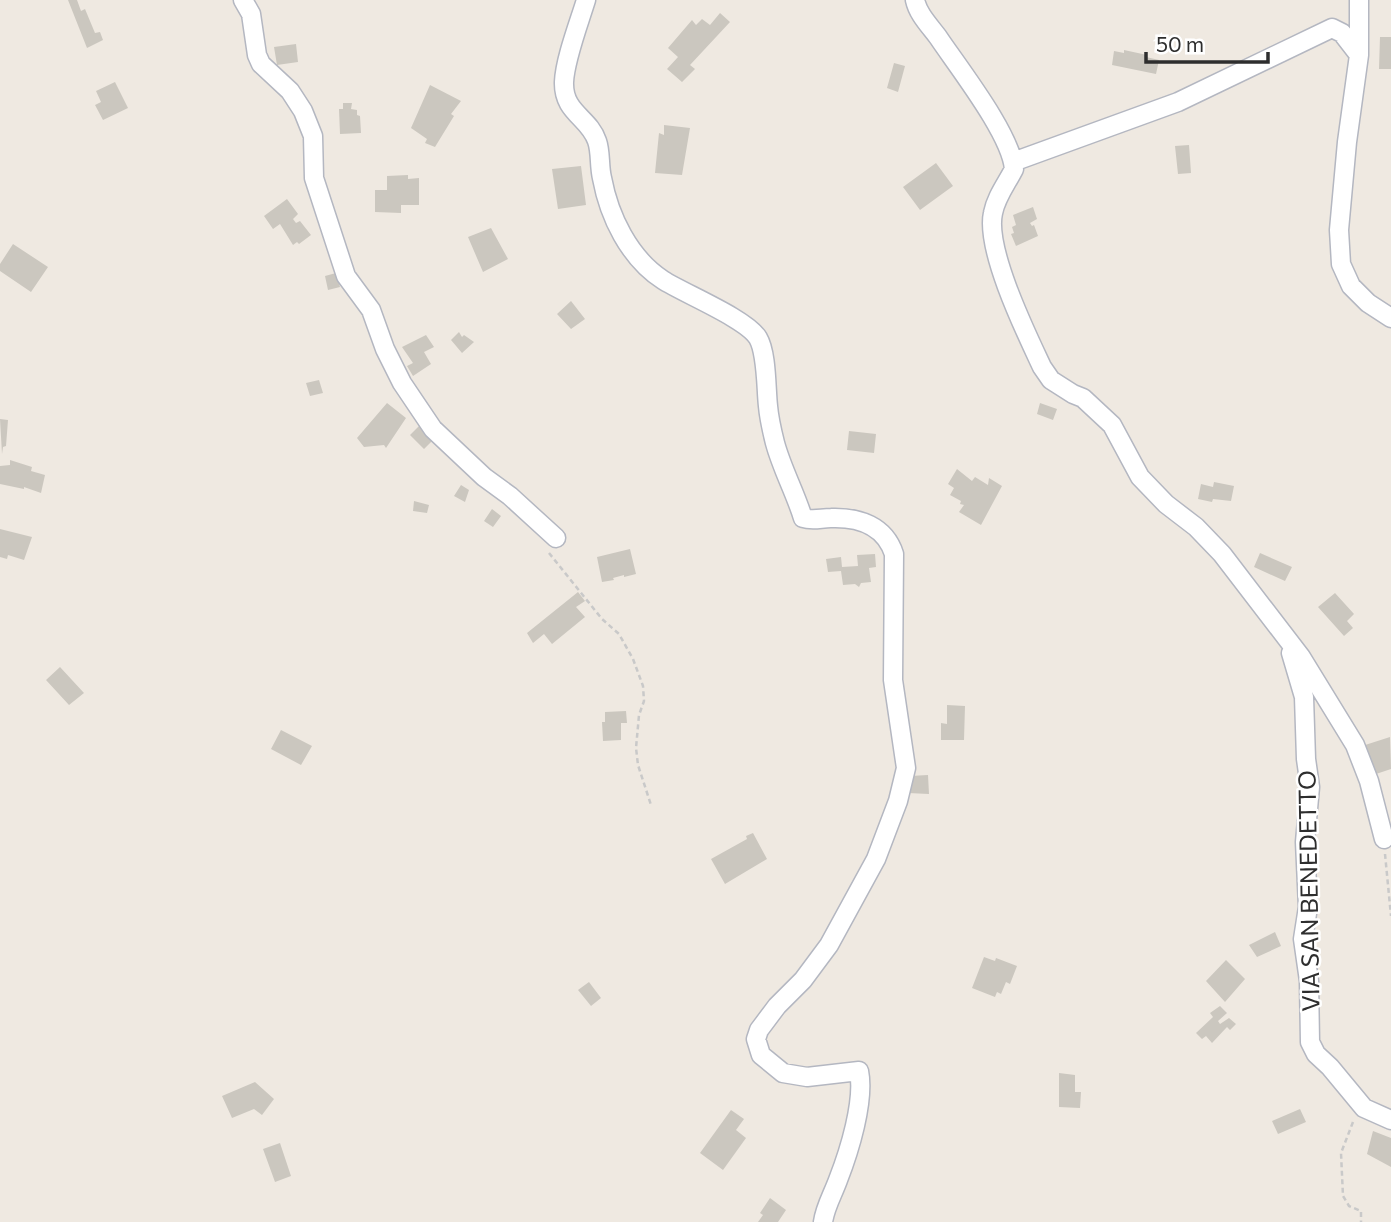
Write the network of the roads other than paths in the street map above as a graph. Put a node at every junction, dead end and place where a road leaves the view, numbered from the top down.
1 (243, 0) edge
2 (586, 0) edge
3 (915, 0) edge
4 (1359, 0) edge
5 (1359, 55) junction
6 (1013, 162) junction
7 (1391, 318) edge
8 (551, 543) road end
9 (1280, 629) junction
10 (1384, 839) road end
11 (1391, 1120) edge
12 (822, 1222) edge

1 - 8 street
2 - 12 street
3 - 6 street
4 - 5 street
5 - 6 street
5 - 7 street
6 - 9 street, VIA SAN BENEDETTO
9 - 10 street, VIA SAN BENEDETTO
9 - 11 street, VIA SAN BENEDETTO

